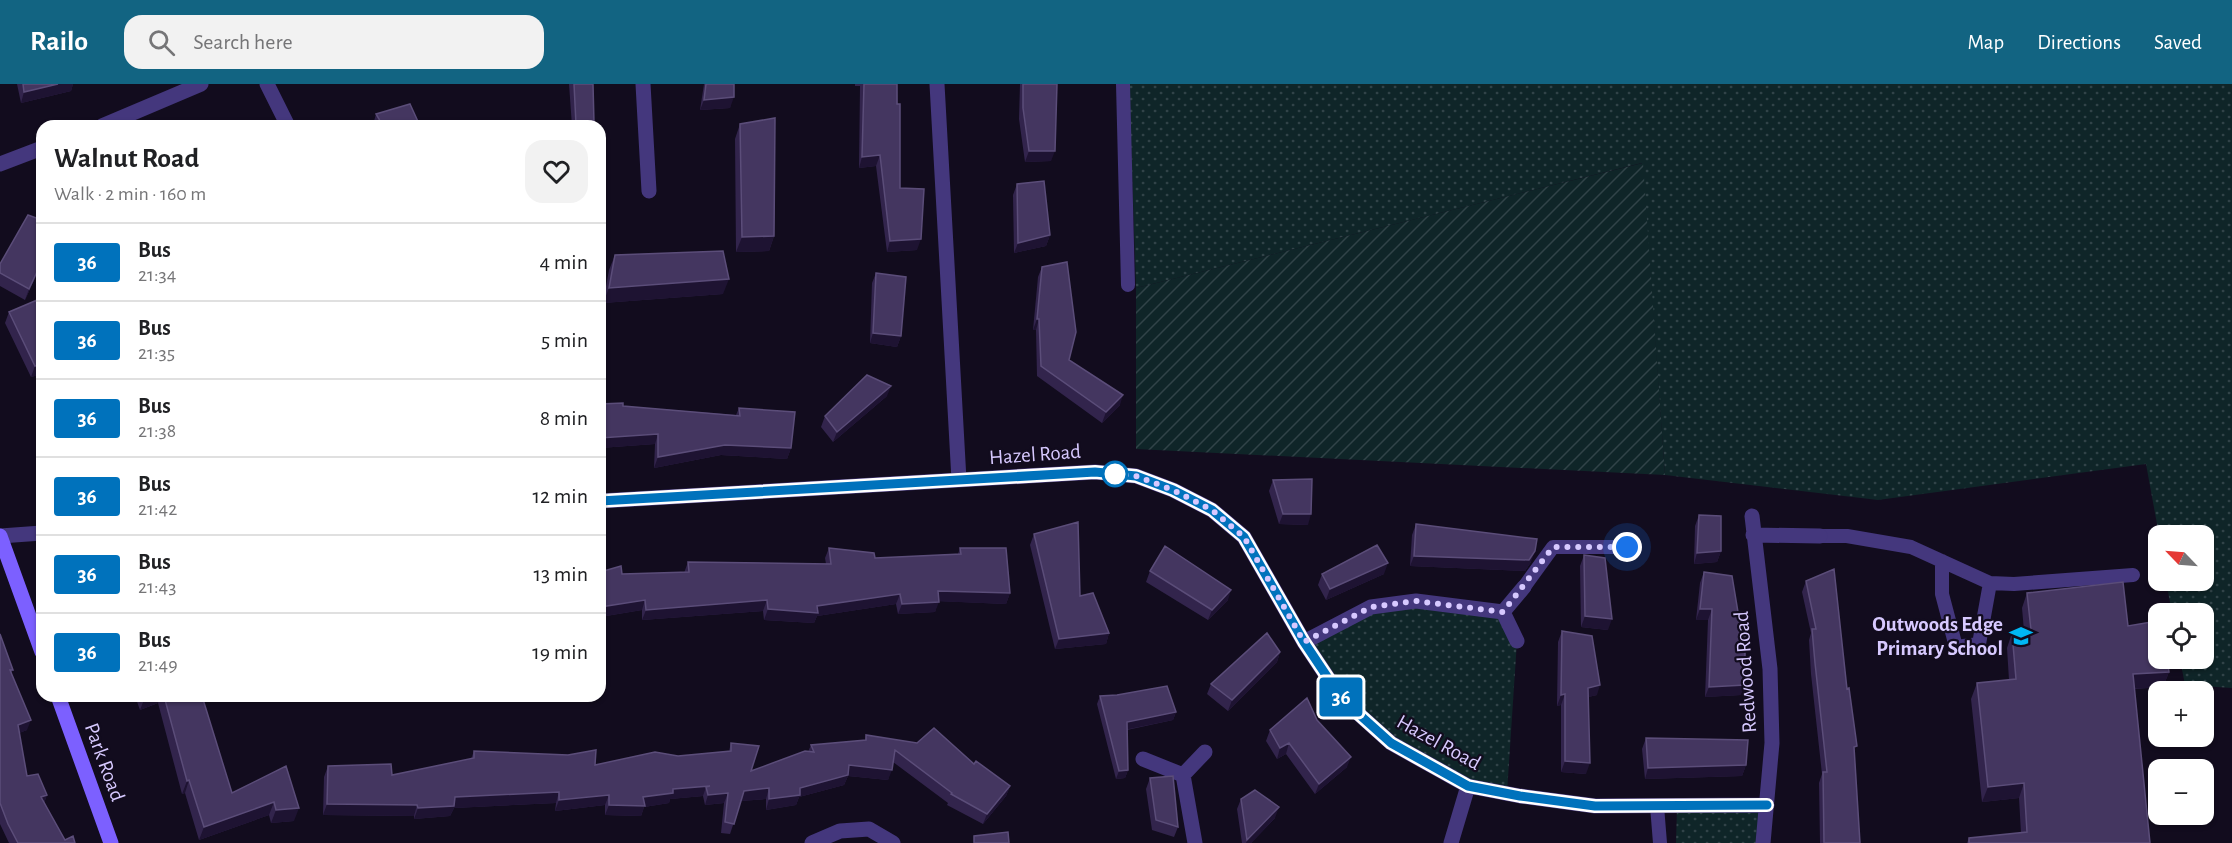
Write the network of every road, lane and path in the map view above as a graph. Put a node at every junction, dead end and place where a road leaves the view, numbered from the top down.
1 (201, 84) edge
2 (267, 84) edge
3 (643, 84) edge
4 (937, 84) edge
5 (1123, 84) edge
6 (116, 120) edge
7 (285, 120) edge
8 (36, 150) edge
9 (0, 164) edge
10 (649, 191) dead end
11 (1128, 285) dead end
12 (959, 480) junction
13 (606, 501) edge
14 (1752, 516) dead end
15 (36, 533) edge
16 (1753, 535) junction
17 (0, 536) edge
18 (1820, 536) joint
19 (1627, 547) dead end
20 (1942, 561) junction
21 (2133, 575) dead end
22 (1990, 583) junction
23 (1524, 587) joint
24 (1503, 612) junction
25 (36, 635) edge
26 (1517, 640) dead end
27 (1304, 642) junction
28 (60, 702) edge
29 (1205, 752) dead end
30 (1143, 759) dead end
31 (1183, 776) junction
32 (1468, 786) junction
33 (1767, 805) junction
34 (1657, 806) junction
35 (111, 843) edge
36 (812, 843) edge
37 (893, 843) edge
38 (1195, 843) edge
39 (1450, 843) edge
40 (1660, 843) edge
41 (1763, 843) edge

1 - 6 street
2 - 7 street
3 - 10 street
4 - 12 street
5 - 11 lane
8 - 9 street
12 - 13 street, Hazel Road
12 - 27 street, Hazel Road
14 - 16 street, Redwood Road
15 - 17 street
16 - 18 street
16 - 33 street, Redwood Road
17 - 25 street
18 - 20 lane
19 - 23 lane
20 - 22 lane
20 - 22 lane
21 - 22 lane
23 - 24 street
24 - 26 street
24 - 27 street
27 - 32 street, Hazel Road
28 - 35 street, Park Road
29 - 31 street
30 - 31 street
31 - 38 street
32 - 34 street, Hazel Road
32 - 39 street
33 - 34 street, Hazel Road
33 - 41 street, Redwood Road
34 - 40 lane
36 - 37 street

